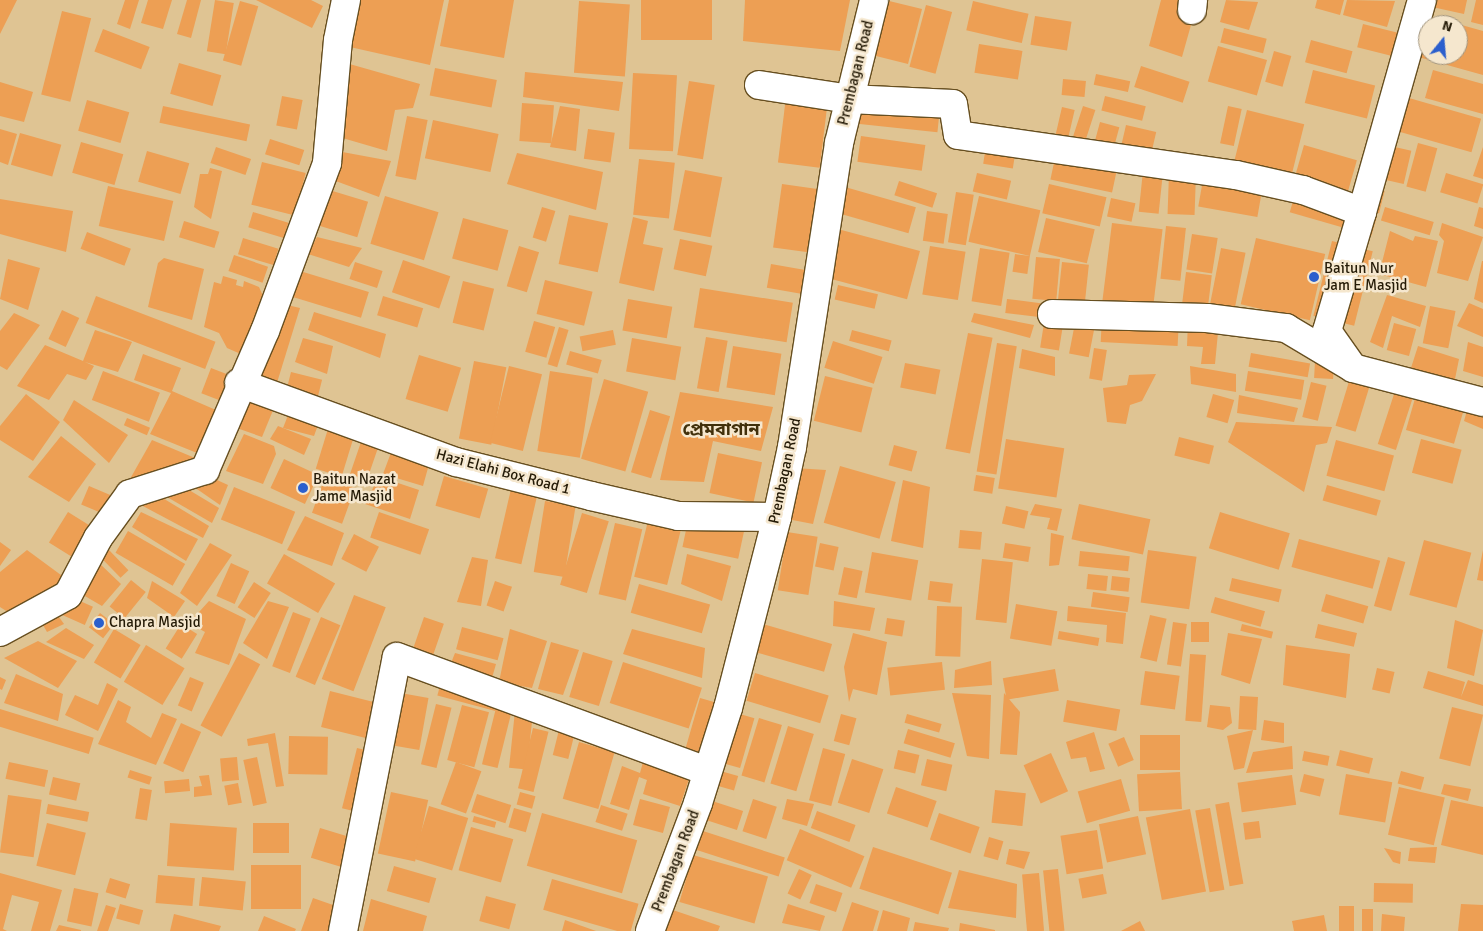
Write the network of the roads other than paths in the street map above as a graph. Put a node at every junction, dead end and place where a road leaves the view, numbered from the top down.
1 (346, 0) edge
2 (874, 0) edge
3 (1422, 0) edge
4 (759, 85) dead end
5 (849, 100) junction
6 (1362, 212) junction
7 (1052, 314) dead end
8 (1353, 368) junction
9 (240, 383) junction
10 (1483, 402) edge
11 (777, 517) junction
12 (0, 632) edge
13 (707, 771) junction
14 (343, 931) edge
15 (650, 931) edge

1 - 9 street
2 - 5 street, Prembagan Road
3 - 6 street
4 - 5 street
5 - 6 street
5 - 11 street, Prembagan Road
6 - 8 street
7 - 8 street
8 - 10 street
9 - 11 street, Hazi Elahi Box Road 1
9 - 12 street
11 - 13 street, Prembagan Road
13 - 14 street
13 - 15 street, Prembagan Road

